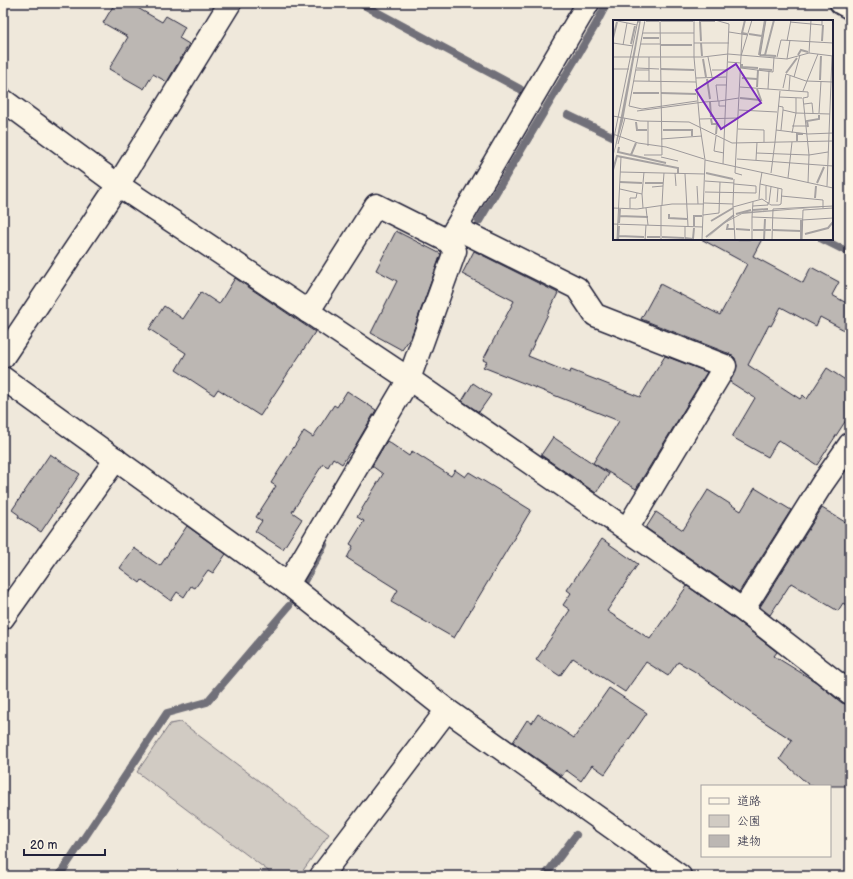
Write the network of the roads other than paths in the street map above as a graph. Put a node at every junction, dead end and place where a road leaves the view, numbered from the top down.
1 (230, 3) edge
2 (588, 3) edge
3 (840, 3) edge
4 (850, 8) edge
5 (3, 100) edge
6 (118, 185) junction
7 (452, 235) junction
8 (308, 312) junction
9 (3, 357) edge
10 (3, 378) edge
11 (409, 379) junction
12 (850, 444) edge
13 (116, 459) junction
14 (627, 529) junction
15 (288, 584) junction
16 (743, 610) junction
17 (3, 618) edge
18 (850, 693) edge
19 (447, 710) junction
20 (322, 876) edge
21 (680, 876) edge

1 - 6 street
2 - 7 street
3 - 4 street
5 - 6 street
6 - 8 street
6 - 9 street
7 - 8 street
7 - 11 street
7 - 14 street
8 - 11 street
10 - 13 street
11 - 14 street
11 - 15 street
12 - 16 street
13 - 15 street
13 - 17 street
14 - 16 street
15 - 19 street
16 - 18 street
19 - 20 street
19 - 21 street

